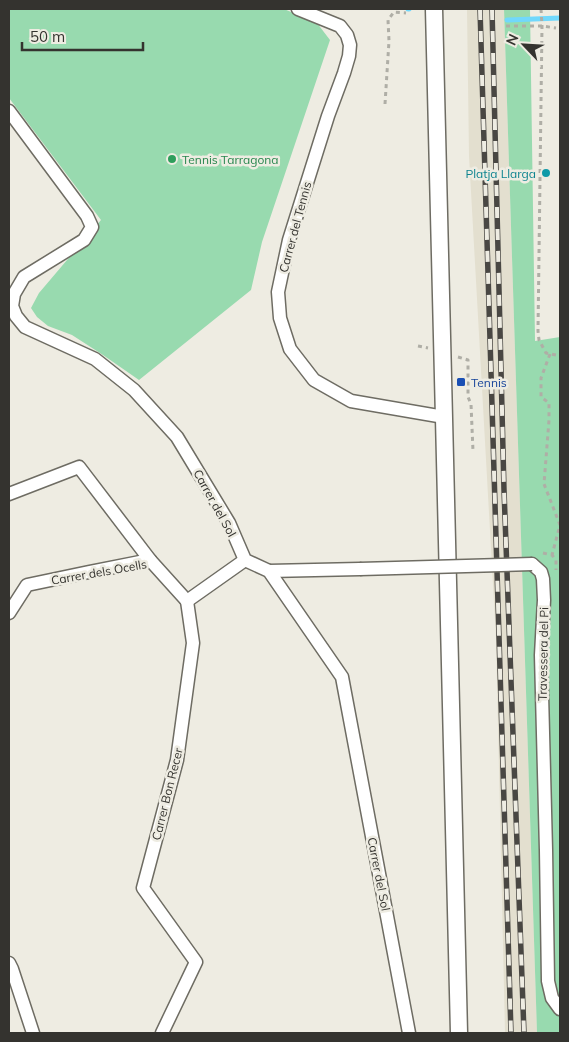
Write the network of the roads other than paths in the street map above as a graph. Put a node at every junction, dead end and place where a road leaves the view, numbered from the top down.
1 (298, 9) edge
2 (434, 9) edge
3 (9, 111) edge
4 (444, 416) junction
5 (9, 494) edge
6 (150, 560) junction
7 (245, 560) junction
8 (269, 571) junction
9 (187, 601) junction
10 (9, 613) edge
11 (9, 962) edge
12 (458, 970) junction
13 (560, 1010) edge
14 (33, 1033) edge
15 (162, 1033) edge
16 (409, 1033) edge
17 (446, 1033) edge
18 (459, 1033) edge

1 - 4 street, Carrer del Tennis
2 - 4 street
3 - 7 street, Carrer del Sol
4 - 12 street
5 - 6 street
6 - 9 street, Carrer dels Ocells
6 - 10 street, Carrer dels Ocells
7 - 8 street
7 - 9 street
8 - 13 street, Travessera del Pi, bridge
8 - 16 street, Carrer del Sol
9 - 15 street, Carrer Bon Recer
11 - 14 street
12 - 17 street
12 - 18 street

